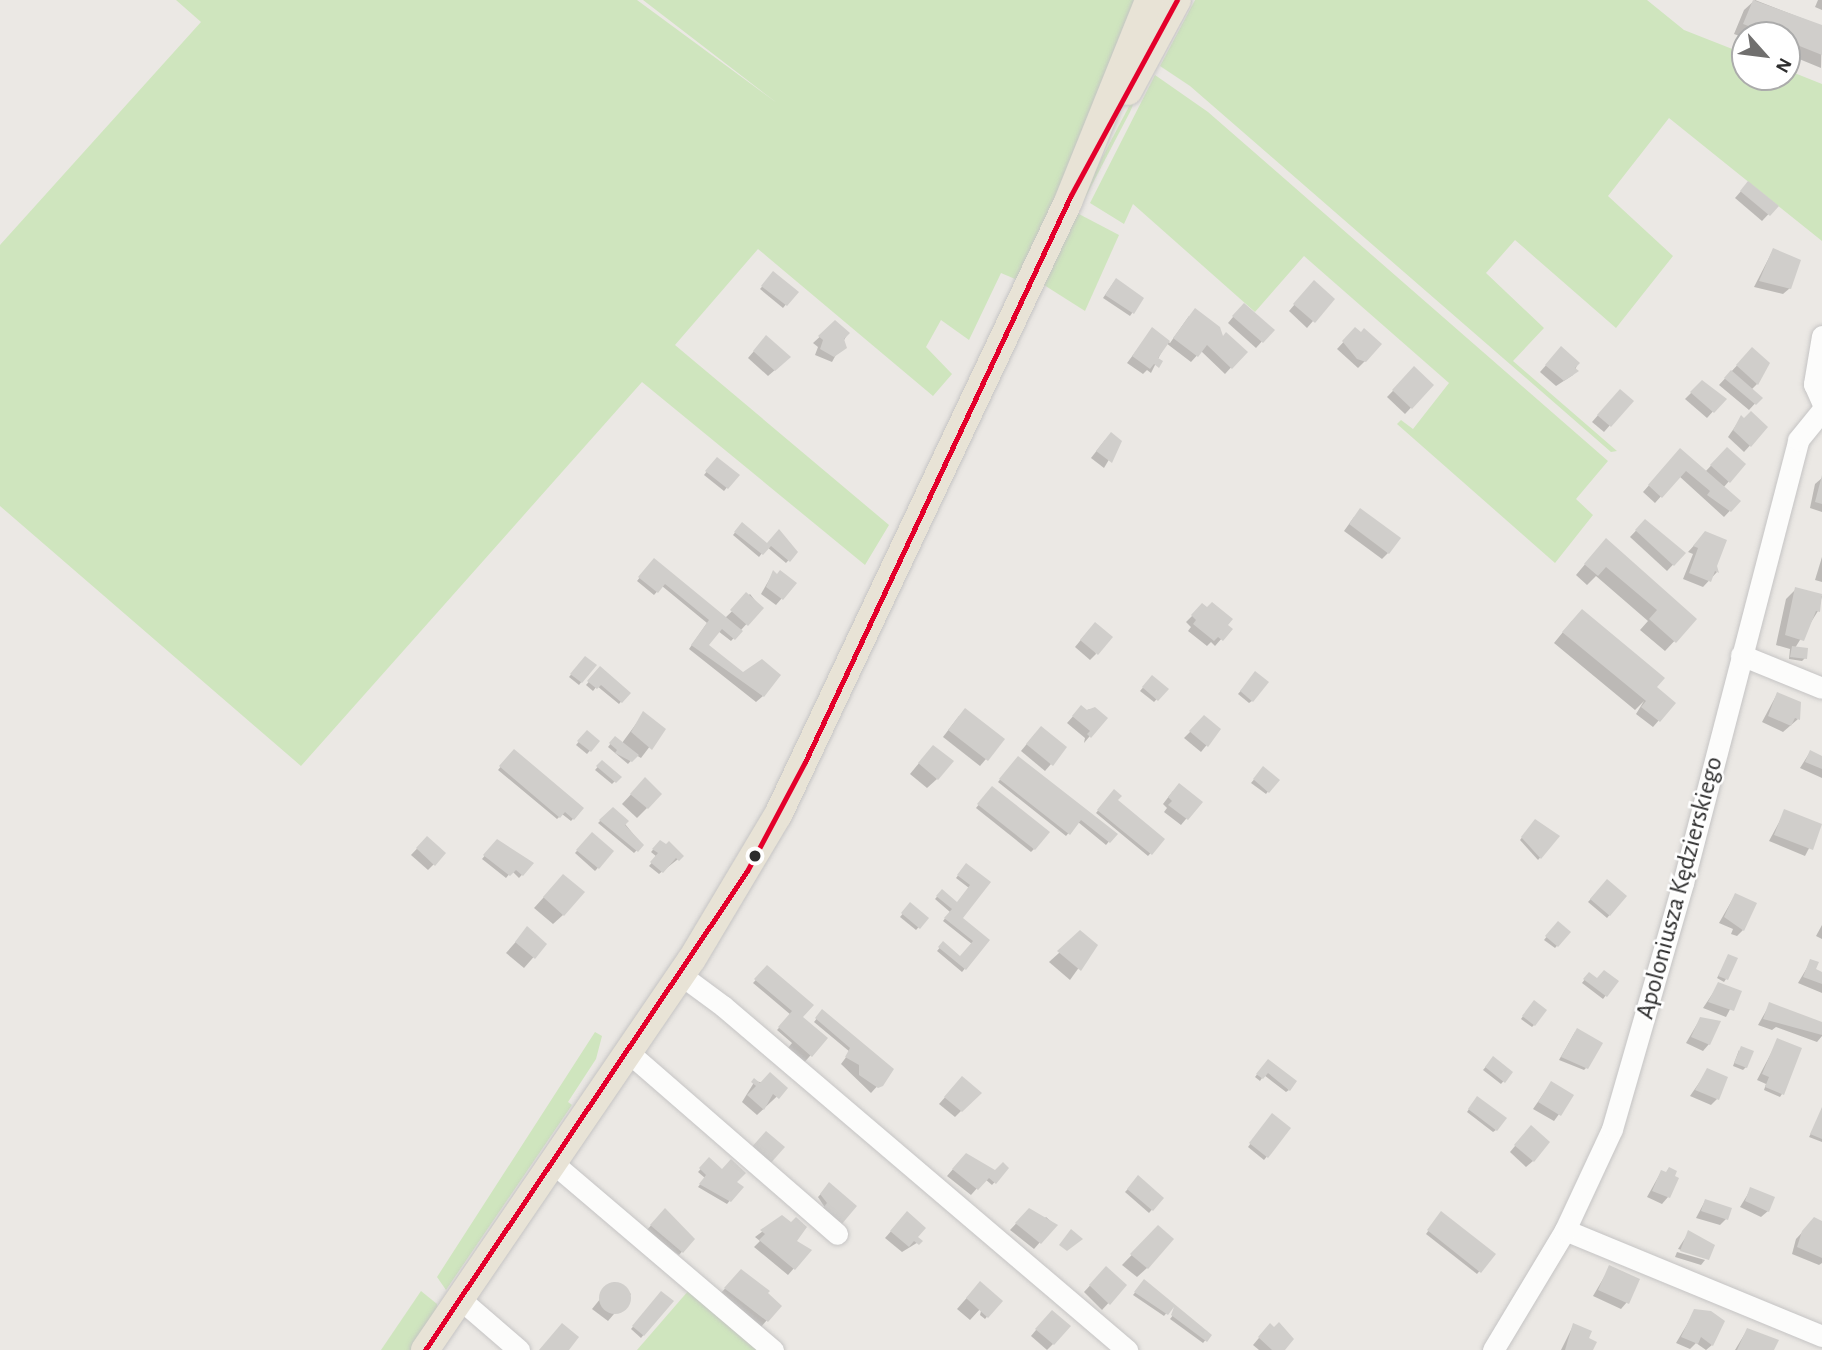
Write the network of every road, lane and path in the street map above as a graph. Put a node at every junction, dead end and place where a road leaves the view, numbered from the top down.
1 (1149, 0) edge
2 (1177, 0) edge
3 (1071, 195) junction
4 (1822, 337) edge
5 (1822, 402) edge
6 (1822, 410) edge
7 (1741, 655) junction
8 (1822, 688) edge
9 (681, 975) junction
10 (628, 1052) junction
11 (553, 1163) junction
12 (1565, 1230) junction
13 (837, 1234) dead end
14 (460, 1298) junction
15 (1822, 1336) edge
16 (425, 1350) edge
17 (519, 1350) edge
18 (773, 1350) edge
19 (1127, 1350) edge
20 (1493, 1350) edge

1 - 3 main road
2 - 3 main road
3 - 9 main road
4 - 5 street
6 - 7 street, Apoloniusza Kędzierskiego
7 - 8 street
7 - 12 street, Apoloniusza Kędzierskiego
9 - 10 main road
9 - 19 street
10 - 11 main road
10 - 13 street
11 - 14 main road
11 - 18 street
12 - 15 street
12 - 20 street, Apoloniusza Kędzierskiego
14 - 16 main road
14 - 17 street

